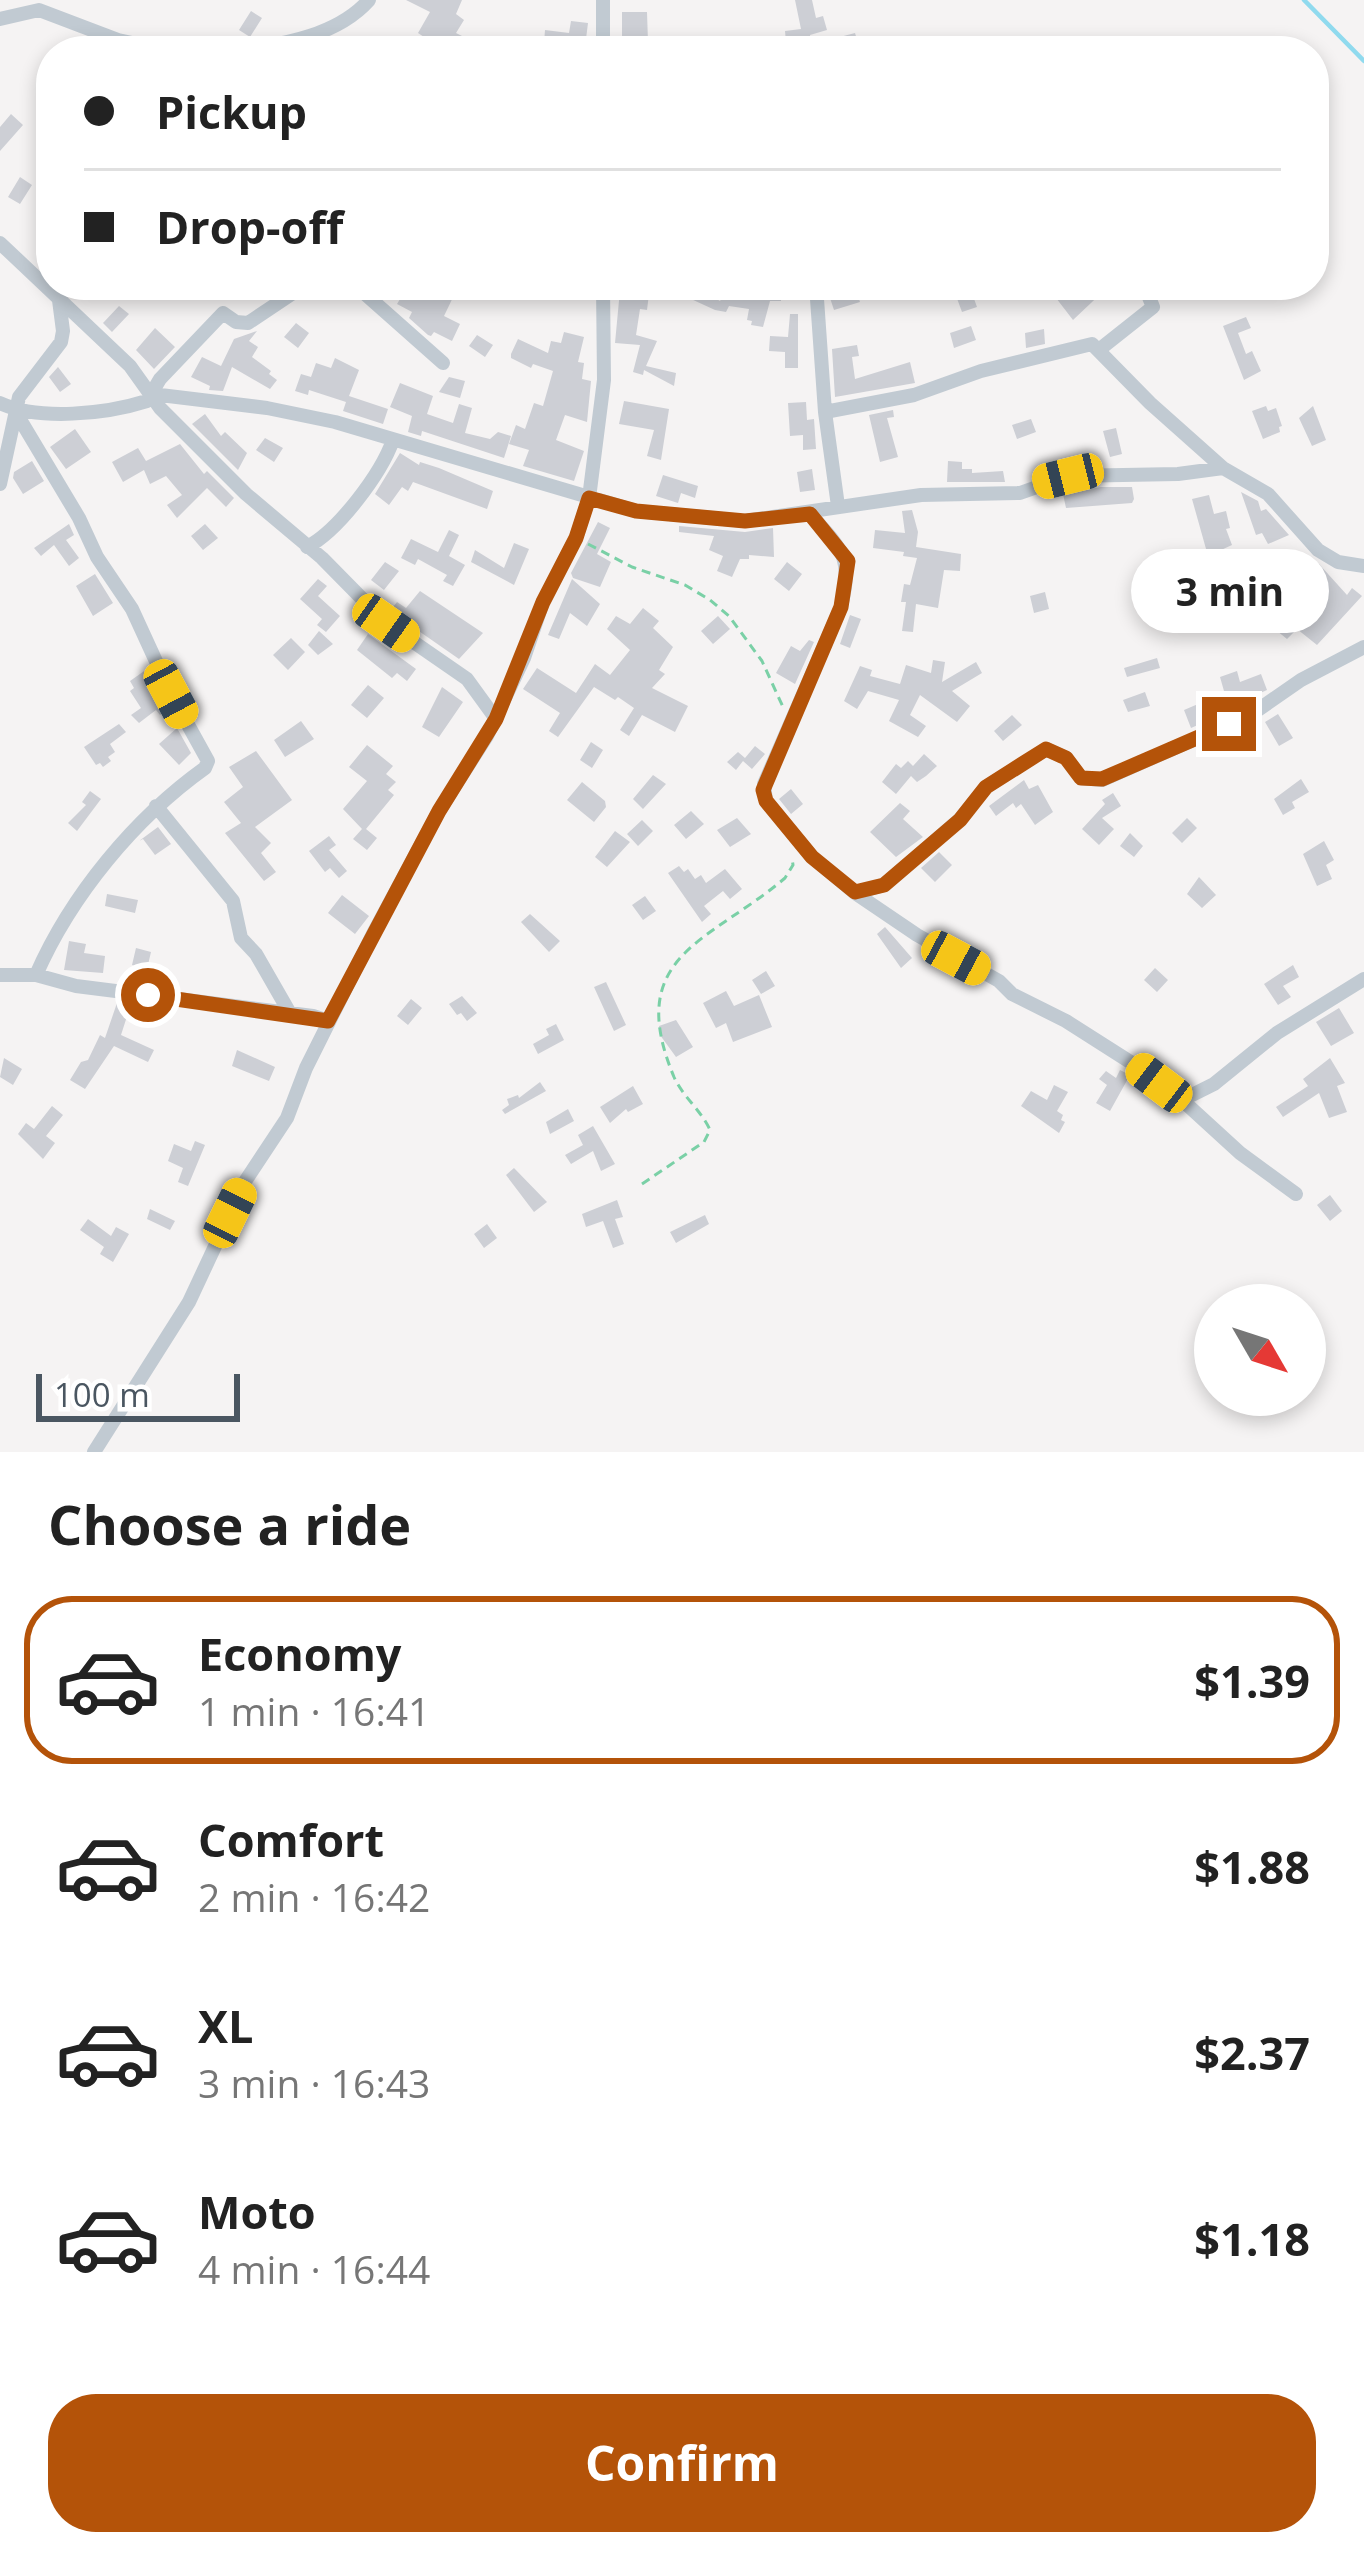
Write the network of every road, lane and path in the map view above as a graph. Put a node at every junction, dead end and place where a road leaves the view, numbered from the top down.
1 (369, 0) edge
2 (603, 0) edge
3 (3, 12) edge
4 (107, 36) edge
5 (305, 36) edge
6 (603, 36) edge
7 (0, 243) edge
8 (36, 278) edge
9 (59, 300) joint
10 (282, 300) edge
11 (372, 300) edge
12 (603, 300) edge
13 (818, 300) edge
14 (1150, 300) edge
15 (1100, 350) junction
16 (443, 363) dead end
17 (152, 394) junction
18 (0, 403) edge
19 (15, 411) junction
20 (825, 412) junction
21 (393, 440) junction
22 (1223, 468) junction
23 (0, 484) edge
24 (589, 498) junction
25 (838, 506) junction
26 (810, 514) junction
27 (576, 538) junction
28 (307, 547) junction
29 (1364, 566) edge
30 (1364, 647) edge
31 (496, 719) junction
32 (792, 719) junction
33 (156, 806) junction
34 (791, 852) dead end
35 (855, 892) junction
36 (0, 975) edge
37 (36, 975) junction
38 (1364, 979) edge
39 (291, 1015) junction
40 (328, 1021) junction
41 (1182, 1100) junction
42 (642, 1184) dead end
43 (1296, 1194) dead end
44 (94, 1452) edge

1 - 5 street
2 - 6 street
3 - 4 street
7 - 8 street
9 - 17 street
9 - 19 street
10 - 17 street
11 - 16 street
12 - 24 street
13 - 20 street
14 - 15 street
15 - 20 street
15 - 22 street
17 - 19 street
17 - 21 street
17 - 28 street
18 - 19 street
19 - 23 street
19 - 33 street
20 - 25 street
21 - 24 street
21 - 28 street
22 - 25 street
22 - 29 street
24 - 26 street
24 - 27 street
25 - 26 street
26 - 32 street
27 - 31 street
27 - 32 path
28 - 31 street
30 - 35 street
31 - 40 street
32 - 35 street
33 - 37 street
33 - 39 street
34 - 42 path
35 - 41 street
36 - 37 street
37 - 39 street
38 - 41 street
39 - 40 street
40 - 44 street
41 - 43 street

